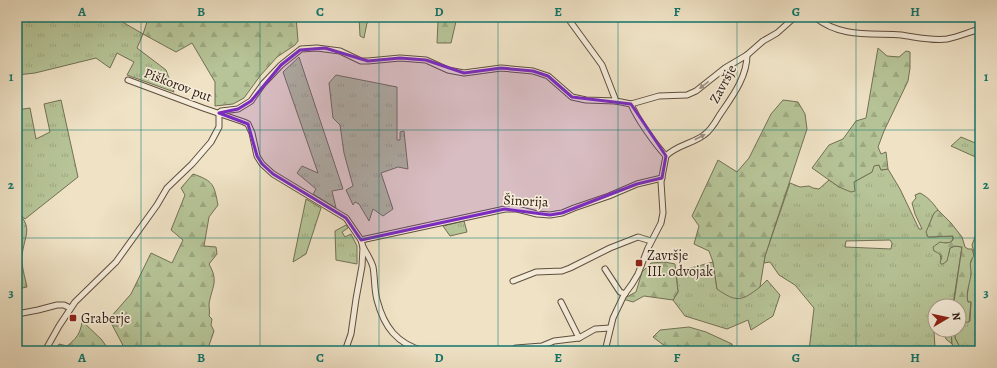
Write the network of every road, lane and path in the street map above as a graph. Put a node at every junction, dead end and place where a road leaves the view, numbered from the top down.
1 (567, 17) edge
2 (795, 17) edge
3 (816, 17) edge
4 (980, 29) edge
5 (747, 55) junction
6 (128, 80) dead end
7 (616, 101) junction
8 (631, 104) junction
9 (219, 113) junction
10 (666, 156) junction
11 (662, 178) junction
12 (361, 240) junction
13 (651, 241) junction
14 (363, 247) junction
15 (605, 269) dead end
16 (513, 282) dead end
17 (625, 294) junction
18 (562, 302) dead end
19 (70, 308) junction
20 (17, 314) edge
21 (610, 328) junction
22 (579, 338) junction
23 (516, 348) dead end
24 (45, 351) edge
25 (345, 351) edge
26 (424, 351) edge
27 (605, 351) edge

1 - 7 street
2 - 5 street, Završje
3 - 4 street
5 -> 8 street
10 -> 5 street, Završje
6 - 9 street, Piškorov put
7 - 8 street
7 - 9 street
8 - 10 street
9 - 12 street, Piškorov put
9 - 19 street
10 - 11 street
11 - 12 street, Šinorija
11 - 13 street
12 - 14 street, Piškorov put
13 - 16 street
13 - 17 street
14 - 25 street
14 - 26 street
15 - 17 street
17 - 21 street
18 - 22 street
19 - 20 street
19 - 24 street
21 - 22 street
21 - 27 street
22 - 23 street

